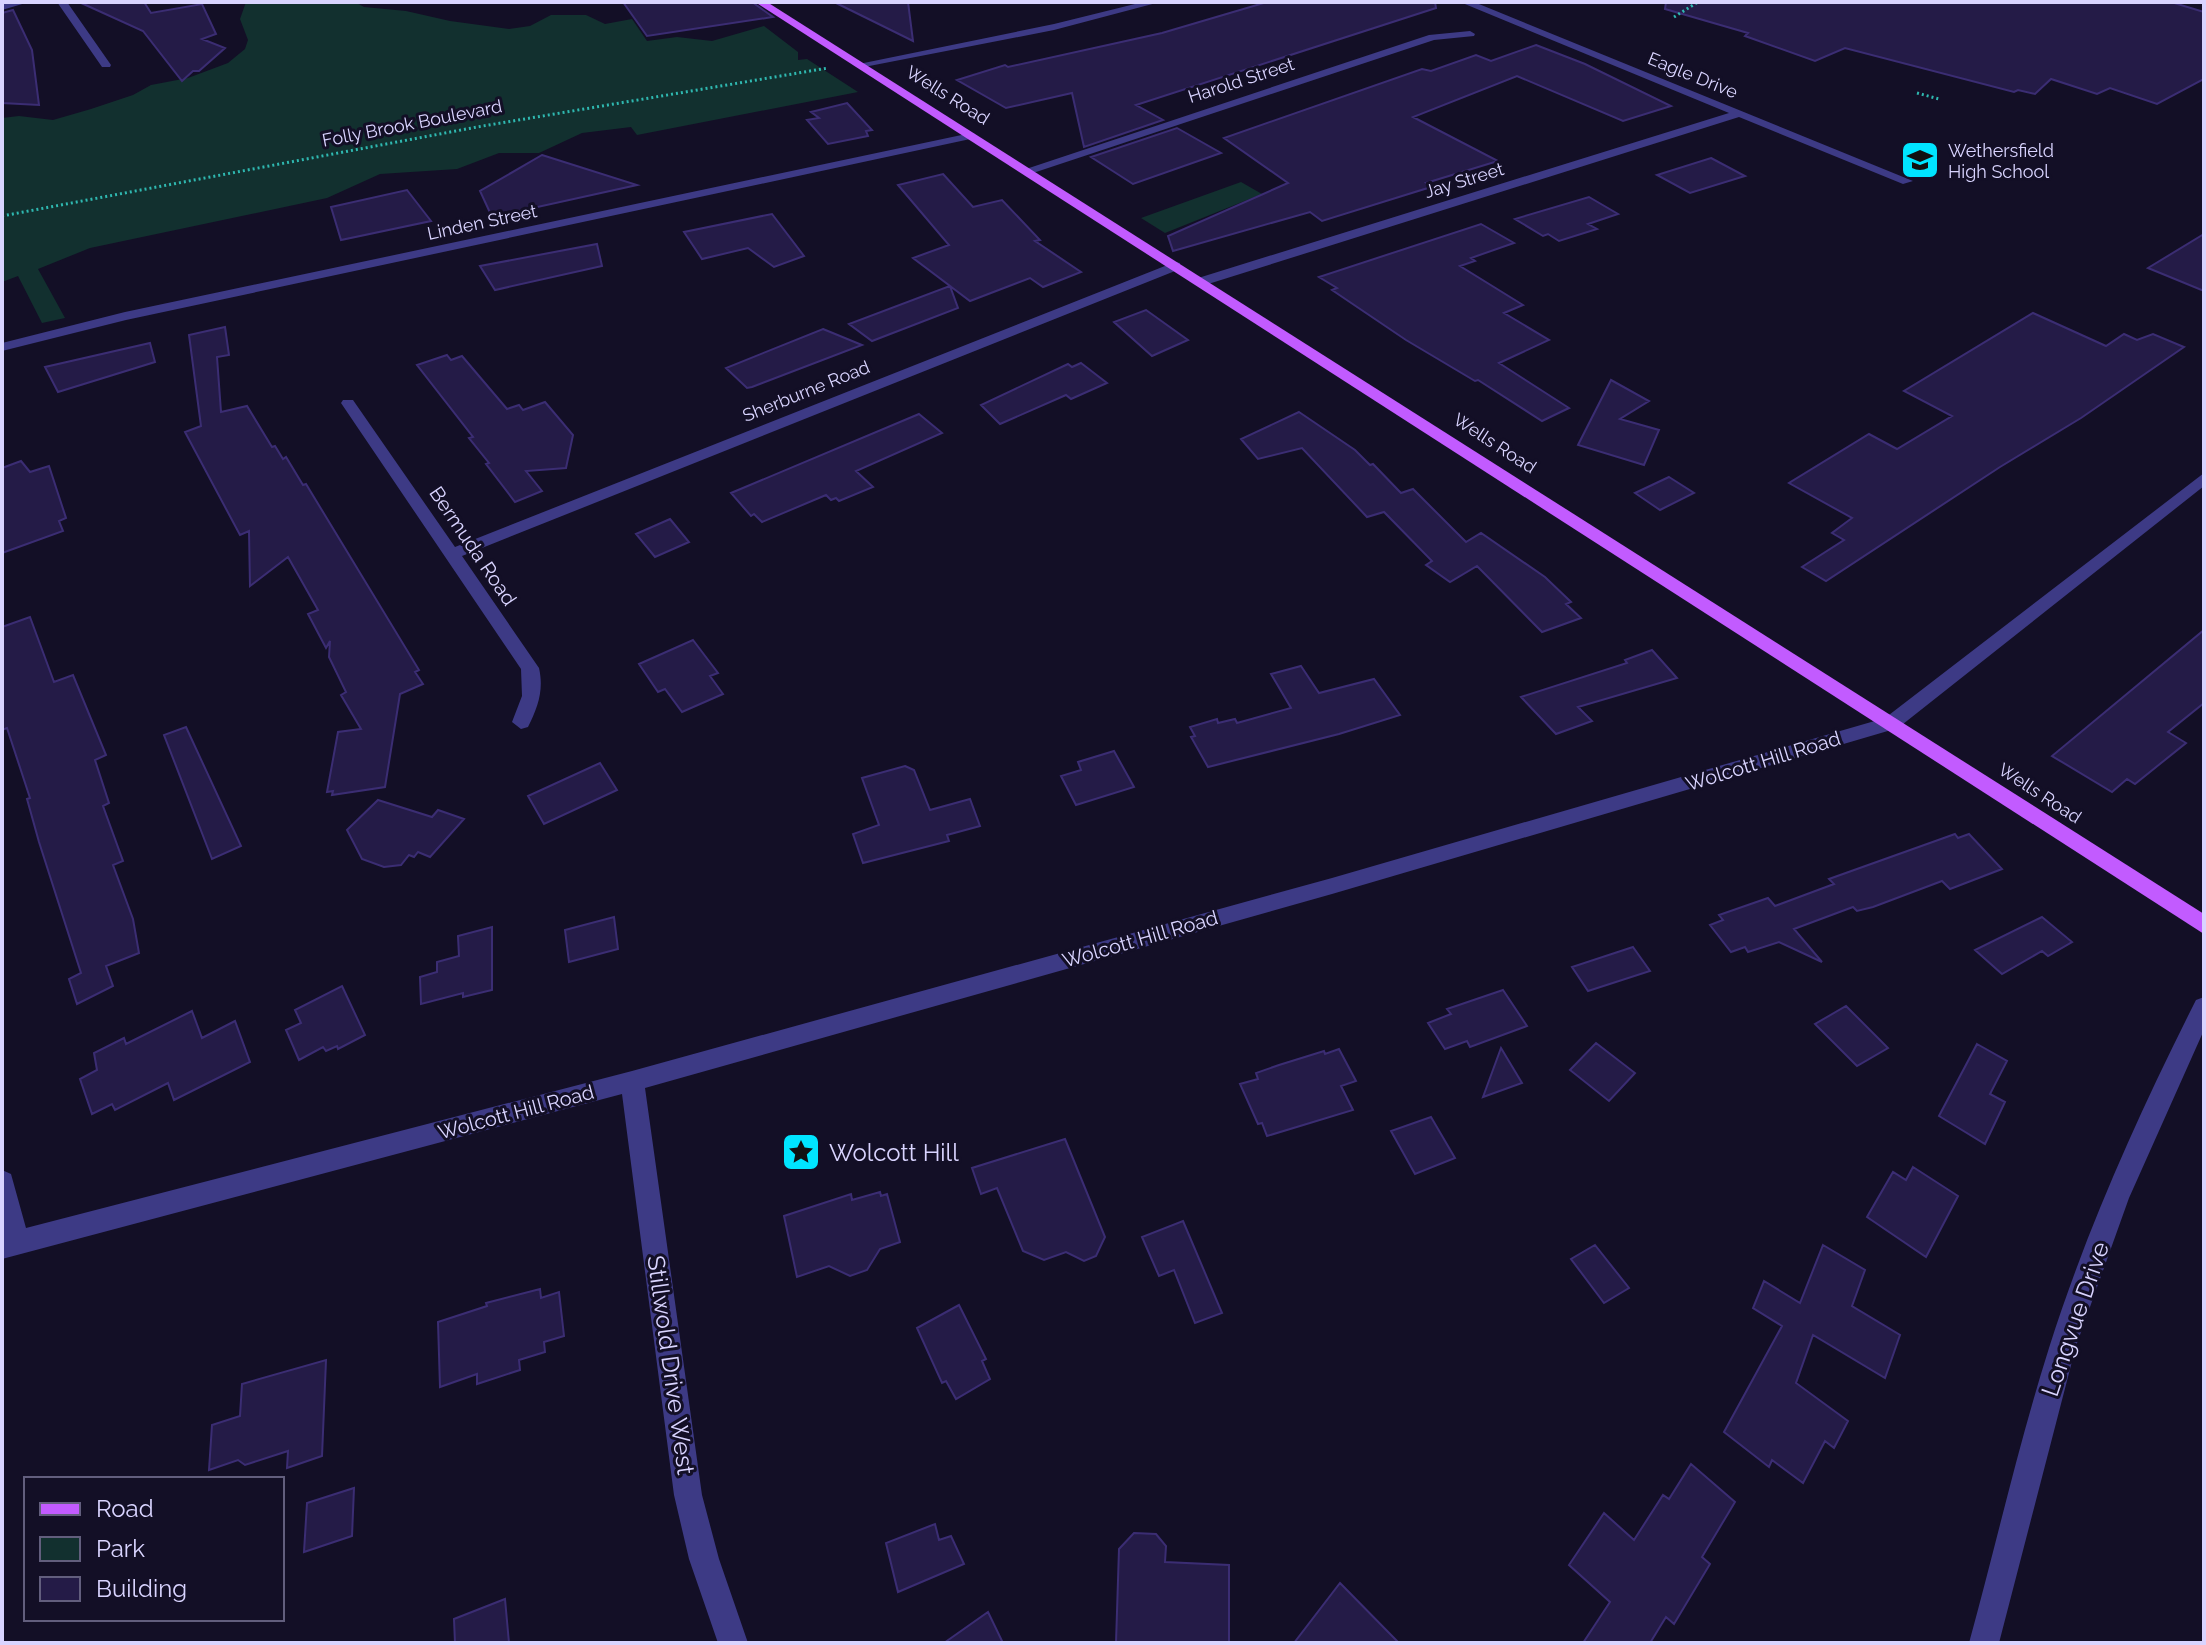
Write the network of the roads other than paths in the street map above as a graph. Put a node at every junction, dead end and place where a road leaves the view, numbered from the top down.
1 (24, 2) edge
2 (62, 2) edge
3 (760, 2) edge
4 (1155, 2) edge
5 (1465, 2) edge
6 (2, 7) edge
7 (1470, 34) dead end
8 (106, 65) dead end
9 (859, 65) junction
10 (1739, 113) junction
11 (971, 136) junction
12 (1026, 171) junction
13 (1907, 181) dead end
14 (1175, 266) junction
15 (1200, 282) junction
16 (2, 347) edge
17 (348, 403) dead end
18 (2204, 478) edge
19 (452, 554) junction
20 (521, 722) dead end
21 (1891, 723) junction
22 (2204, 925) edge
23 (2204, 1007) edge
24 (632, 1081) junction
25 (2, 1182) edge
26 (10, 1245) edge
27 (733, 1643) edge
28 (1984, 1643) edge

1 - 6 street
2 - 8 street
3 - 9 main road, Wells Road
4 - 9 street
5 - 10 street, Eagle Drive
7 - 12 street, Harold Street
9 - 11 main road, Wells Road
10 - 13 street, Eagle Drive
10 - 15 street, Jay Street
11 - 12 main road, Wells Road
11 - 16 street, Linden Street
12 - 14 main road, Wells Road
14 - 15 main road, Wells Road
14 - 19 street, Sherburne Road
15 - 21 main road, Wells Road
17 - 19 street, Bermuda Road
18 - 21 street, Wolcott Hill Road
19 - 20 street, Bermuda Road
21 - 22 main road, Wells Road
21 - 24 street, Wolcott Hill Road
23 - 28 street, Longvue Drive
24 - 26 street, Wolcott Hill Road
24 - 27 street, Stillwold Drive West
25 - 26 street

